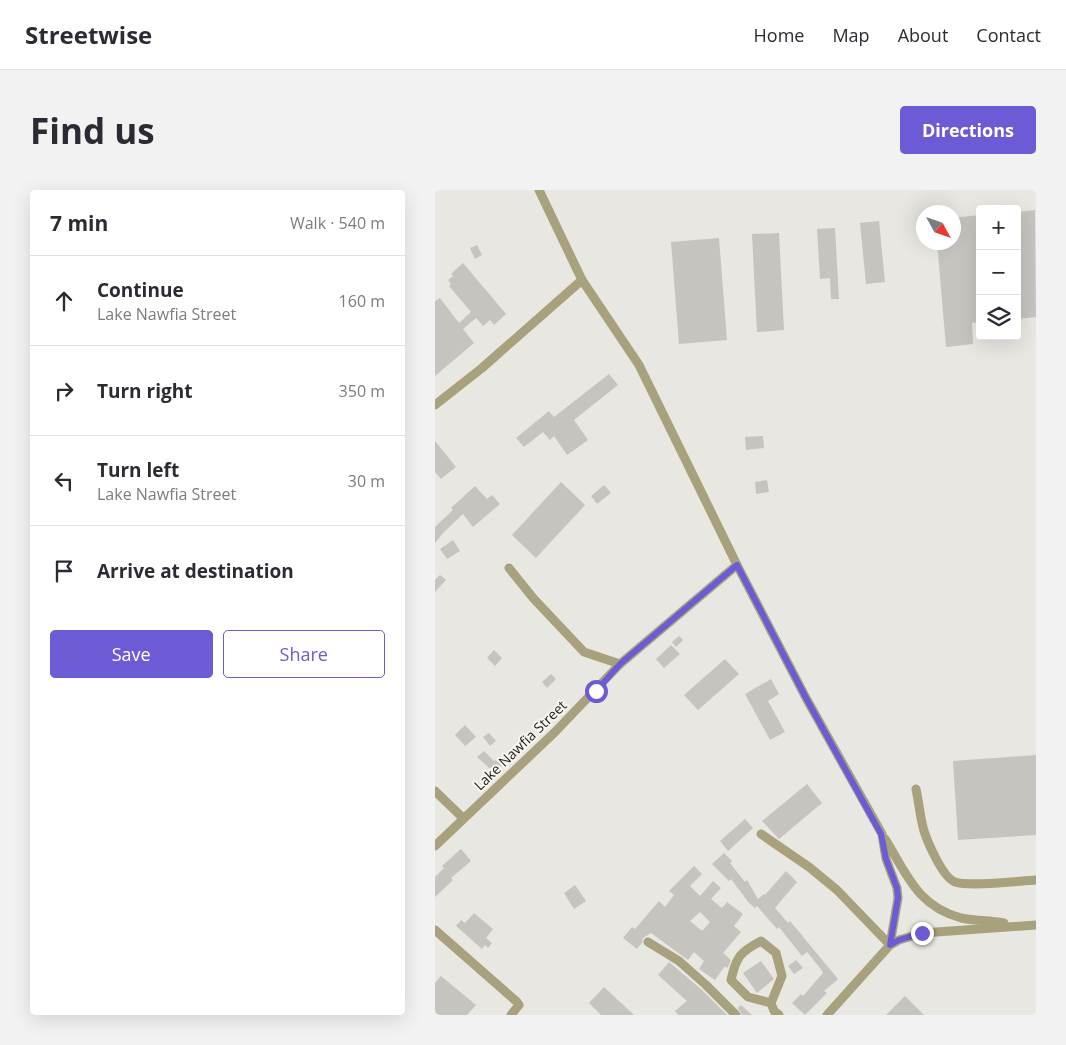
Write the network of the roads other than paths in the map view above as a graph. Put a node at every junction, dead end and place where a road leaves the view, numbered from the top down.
1 (539, 190) edge
2 (582, 280) junction
3 (435, 405) edge
4 (737, 565) junction
5 (509, 568) dead end
6 (620, 664) junction
7 (916, 789) dead end
8 (435, 791) edge
9 (463, 818) junction
10 (761, 834) dead end
11 (881, 834) junction
12 (435, 846) edge
13 (1036, 880) edge
14 (1016, 925) junction
15 (1036, 925) edge
16 (435, 930) edge
17 (648, 942) dead end
18 (890, 945) junction
19 (771, 1003) junction
20 (511, 1015) edge
21 (736, 1015) edge
22 (779, 1015) edge
23 (827, 1015) edge

1 - 2 street
2 - 3 street
2 - 4 street
4 - 6 street, Lake Nawfia Street
4 - 11 street
5 - 6 street
6 - 9 street, Lake Nawfia Street
7 - 13 street
8 - 9 street
9 - 12 street, Lake Nawfia Street
10 - 18 street
11 - 14 street
11 - 18 street
14 - 15 street
14 - 18 street
16 - 20 street
17 - 21 street
18 - 23 street
19 - 19 street
19 - 22 street

